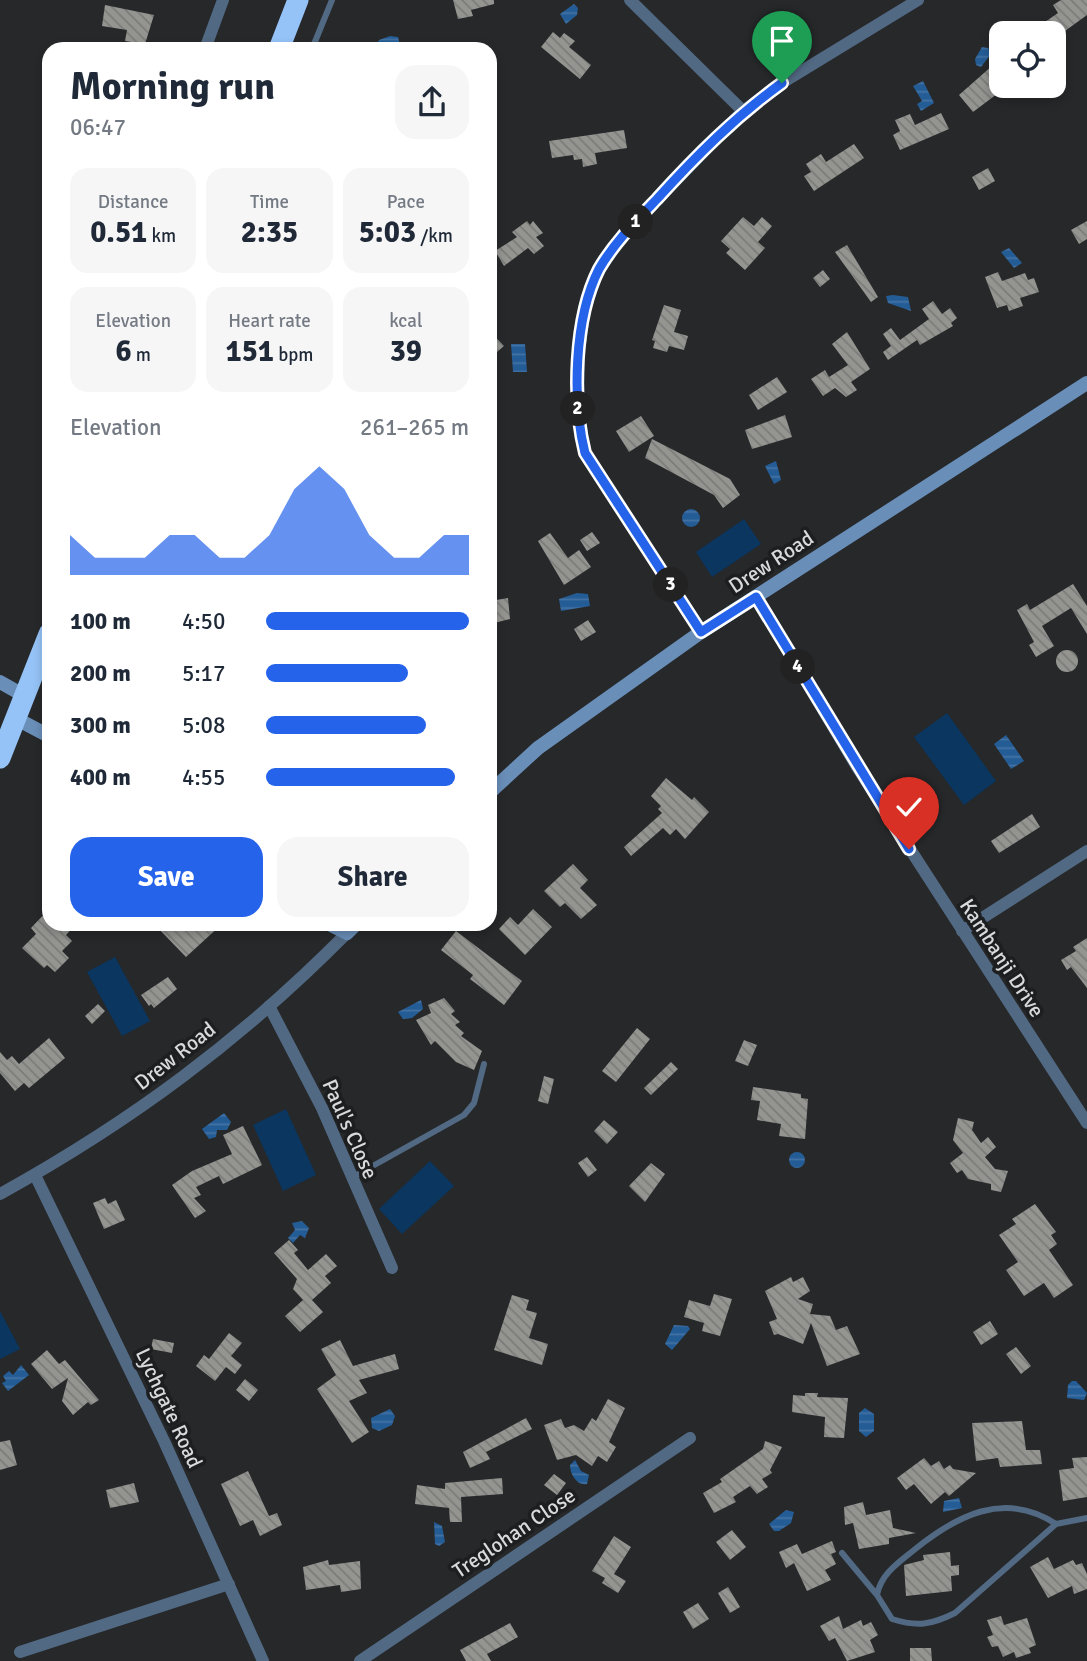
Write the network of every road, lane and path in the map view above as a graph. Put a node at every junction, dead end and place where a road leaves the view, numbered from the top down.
1 (223, 0) edge
2 (298, 0) edge
3 (332, 0) edge
4 (630, 0) edge
5 (918, 0) edge
6 (208, 42) edge
7 (282, 42) edge
8 (315, 42) edge
9 (743, 111) junction
10 (1087, 383) edge
11 (756, 597) junction
12 (701, 632) junction
13 (42, 650) edge
14 (0, 682) edge
15 (23, 695) junction
16 (15, 718) junction
17 (42, 732) edge
18 (0, 758) edge
19 (497, 786) edge
20 (1087, 851) edge
21 (349, 931) edge
22 (962, 931) junction
23 (270, 1006) junction
24 (484, 1064) dead end
25 (1087, 1123) edge
26 (35, 1175) junction
27 (351, 1177) junction
28 (0, 1194) edge
29 (392, 1268) dead end
30 (690, 1438) dead end
31 (1087, 1518) edge
32 (1056, 1524) junction
33 (842, 1553) dead end
34 (229, 1584) junction
35 (877, 1595) junction
36 (20, 1652) dead end
37 (263, 1661) edge
38 (360, 1661) edge

1 - 6 street
2 - 7 highway
3 - 8 lane
4 - 9 street
5 - 9 street
9 - 12 street
10 - 11 street, Drew Road
11 - 12 street, Drew Road
11 - 22 street, Kambanji Drive
12 - 19 street, Drew Road
13 - 15 highway
14 - 15 street
15 - 16 highway
16 - 17 street
16 - 18 highway
20 - 22 street
21 - 23 street, Drew Road
22 - 25 street, Kambanji Drive
23 - 26 street, Drew Road
23 - 27 street, Paul's Close
24 - 27 lane
26 - 28 street, Drew Road
26 - 34 street, Lychgate Road
27 - 29 street, Paul's Close
30 - 38 street, Treglohan Close
31 - 32 lane
32 - 35 lane
32 - 35 lane
33 - 35 lane
34 - 36 street
34 - 37 street, Lychgate Road

